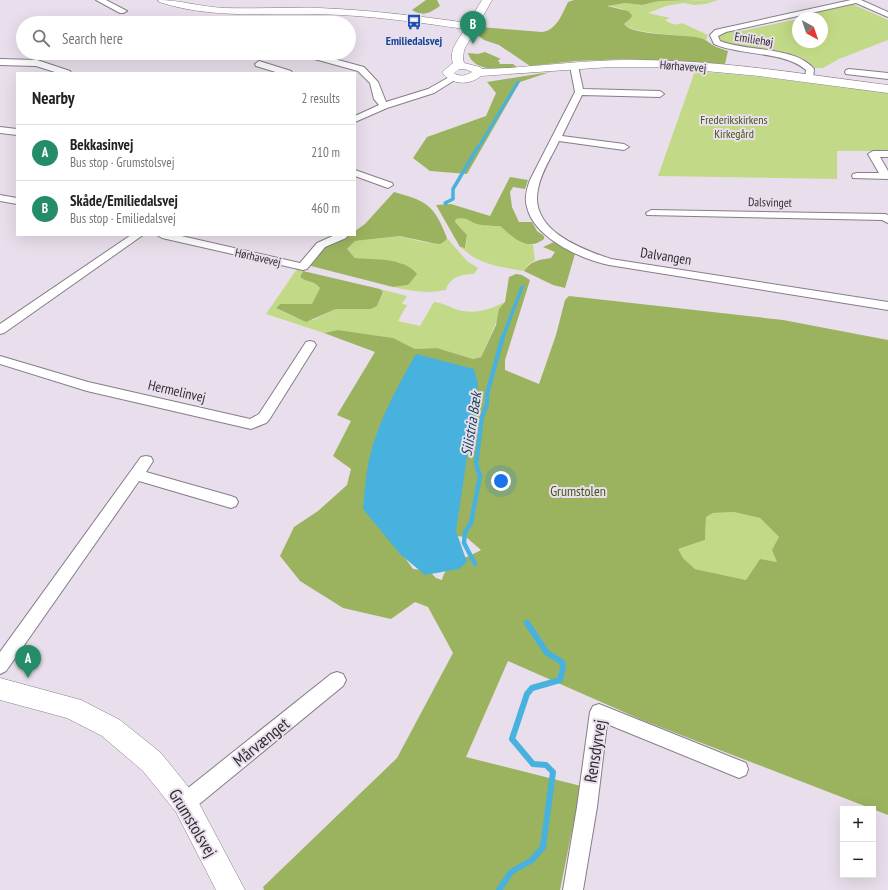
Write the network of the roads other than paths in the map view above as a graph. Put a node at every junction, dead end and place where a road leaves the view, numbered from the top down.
1 (100, 0) edge
2 (163, 0) edge
3 (487, 0) edge
4 (855, 1) edge
5 (123, 11) dead end
6 (888, 15) edge
7 (470, 27) junction
8 (329, 60) edge
9 (0, 62) edge
10 (259, 64) dead end
11 (460, 66) junction
12 (574, 66) junction
13 (64, 72) edge
14 (285, 72) edge
15 (849, 72) dead end
16 (478, 73) junction
17 (888, 76) edge
18 (454, 78) junction
19 (809, 79) junction
20 (888, 90) edge
21 (579, 92) junction
22 (660, 94) dead end
23 (384, 106) junction
24 (356, 119) edge
25 (0, 130) edge
26 (16, 132) edge
27 (556, 138) junction
28 (624, 147) dead end
29 (888, 154) edge
30 (356, 173) edge
31 (857, 176) dead end
32 (388, 185) dead end
33 (0, 198) edge
34 (16, 201) edge
35 (651, 213) dead end
36 (888, 220) edge
37 (137, 236) edge
38 (166, 236) edge
39 (342, 236) edge
40 (888, 306) edge
41 (0, 330) edge
42 (310, 345) dead end
43 (0, 360) edge
44 (146, 462) dead end
45 (136, 475) junction
46 (231, 502) dead end
47 (0, 666) edge
48 (337, 680) dead end
49 (0, 689) edge
50 (739, 769) dead end
51 (185, 803) junction
52 (231, 890) edge
53 (573, 890) edge

1 - 5 street
2 - 7 street
3 - 7 street
4 - 6 street, Emiliehøj
4 - 19 street, Emiliehøj
7 - 11 street
8 - 23 street
9 - 13 street
10 - 14 street
11 - 16 street
11 - 18 street
12 - 16 street, Hørhavevej
12 - 19 street, Hørhavevej
12 - 21 street
15 - 17 street
16 - 18 street
18 - 23 street
19 - 20 street, Hørhavevej
21 - 22 street
21 - 27 street, Dalvangen
23 - 24 street
25 - 26 street
27 - 28 street
27 - 40 street, Dalvangen
29 - 31 street
30 - 32 street
33 - 34 street
35 - 36 street, Dalsvinget
37 - 41 street
38 - 39 street, Hørhavevej
42 - 43 street, Hermelinvej
44 - 45 street
45 - 46 street
45 - 47 street
48 - 51 street, Mårvænget
49 - 51 street, Grumstolsvej
50 - 53 street, Rensdyrvej
51 - 52 street, Grumstolsvej

